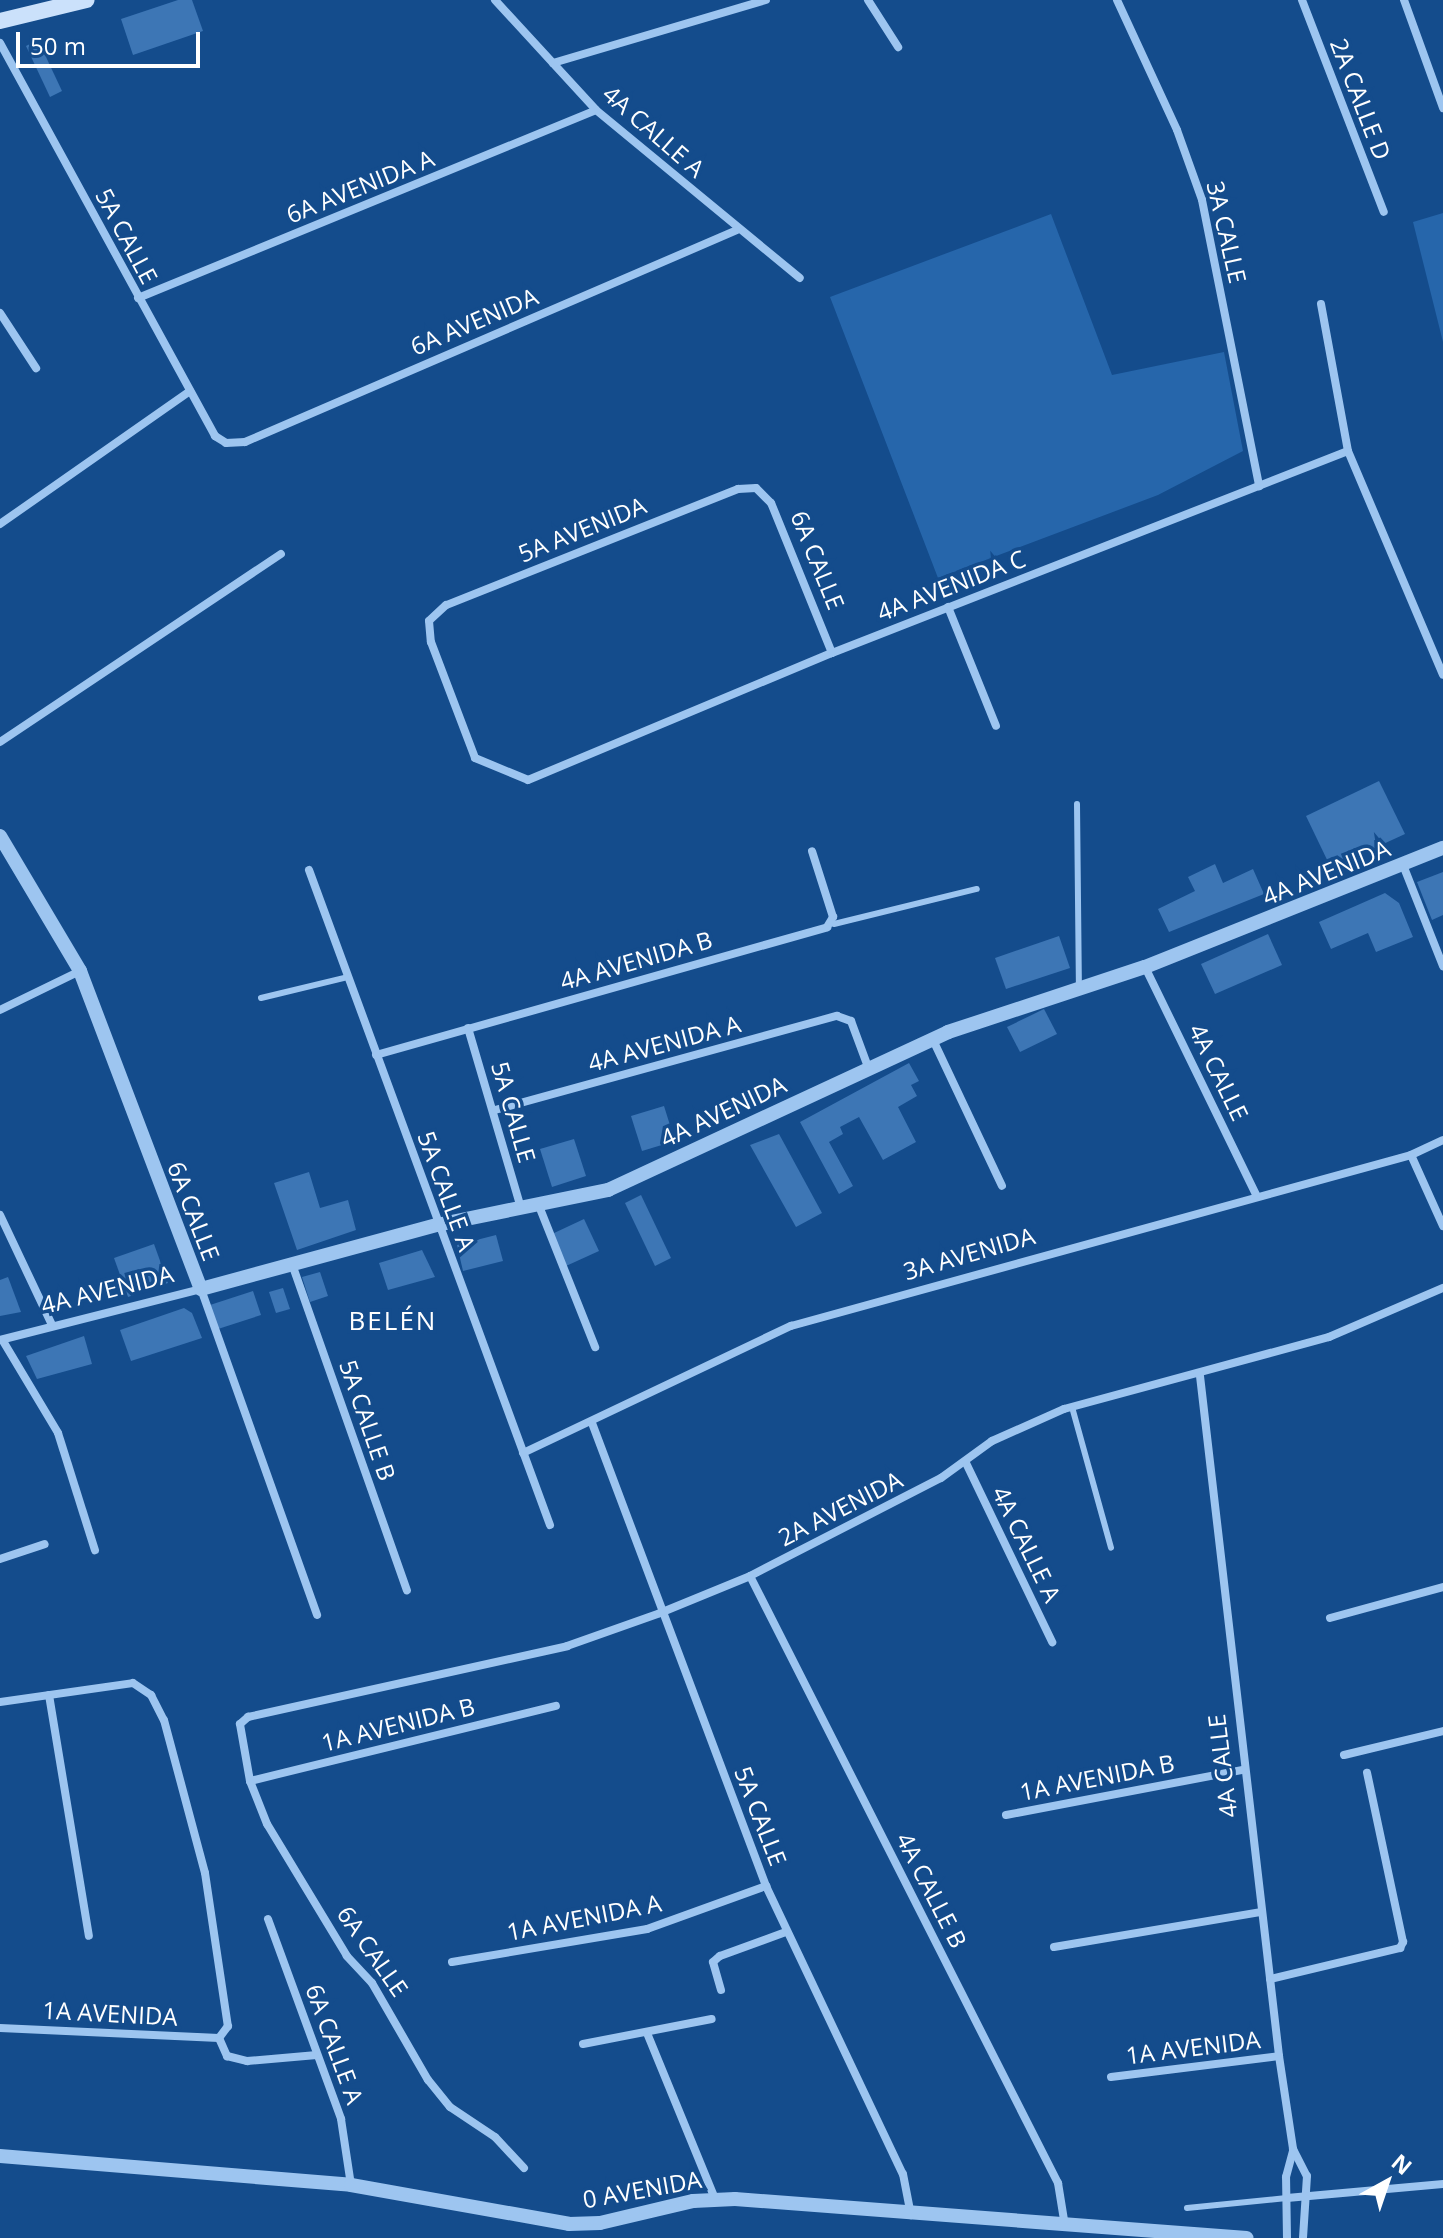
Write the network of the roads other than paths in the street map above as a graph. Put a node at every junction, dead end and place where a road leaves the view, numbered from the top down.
1 (87, 0) edge
2 (495, 0) edge
3 (766, 0) edge
4 (868, 0) edge
5 (1117, 0) edge
6 (1302, 0) edge
7 (1404, 0) edge
8 (0, 21) edge
9 (0, 43) edge
10 (898, 47) dead end
11 (553, 63) junction
12 (1443, 108) edge
13 (596, 110) junction
14 (1384, 212) dead end
15 (737, 230) junction
16 (800, 278) dead end
17 (138, 298) junction
18 (1321, 304) dead end
19 (0, 313) edge
20 (36, 368) dead end
21 (190, 391) junction
22 (226, 443) joint
23 (1348, 451) junction
24 (1259, 486) junction
25 (756, 488) joint
26 (0, 524) edge
27 (281, 554) dead end
28 (948, 607) junction
29 (832, 653) junction
30 (1443, 675) edge
31 (996, 726) dead end
32 (0, 742) edge
33 (528, 780) joint
34 (1077, 804) dead end
35 (0, 836) edge
36 (1443, 848) edge
37 (812, 851) dead end
38 (1403, 865) junction
39 (309, 870) dead end
40 (977, 889) dead end
41 (834, 924) junction
42 (1443, 966) edge
43 (1145, 967) junction
44 (80, 971) junction
45 (348, 977) junction
46 (1079, 989) junction
47 (261, 998) dead end
48 (0, 1010) edge
49 (468, 1028) junction
50 (934, 1042) junction
51 (376, 1055) junction
52 (868, 1067) junction
53 (495, 1110) junction
54 (1443, 1140) edge
55 (1411, 1155) junction
56 (1002, 1186) dead end
57 (1256, 1195) junction
58 (539, 1206) junction
59 (521, 1208) junction
60 (0, 1215) edge
61 (437, 1225) junction
62 (1443, 1226) edge
63 (292, 1264) junction
64 (1443, 1288) edge
65 (201, 1289) junction
66 (52, 1325) junction
67 (1, 1341) edge
68 (595, 1347) dead end
69 (1200, 1376) junction
70 (1072, 1407) junction
71 (592, 1423) junction
72 (523, 1453) junction
73 (966, 1463) junction
74 (550, 1525) dead end
75 (45, 1544) dead end
76 (1111, 1548) dead end
77 (95, 1550) dead end
78 (0, 1559) edge
79 (750, 1576) junction
80 (1443, 1587) edge
81 (407, 1590) dead end
82 (660, 1613) junction
83 (317, 1615) dead end
84 (1330, 1618) dead end
85 (1052, 1642) dead end
86 (49, 1695) junction
87 (0, 1702) edge
88 (556, 1706) dead end
89 (240, 1724) joint
90 (1443, 1731) edge
91 (1344, 1755) dead end
92 (1243, 1770) junction
93 (1367, 1773) dead end
94 (250, 1781) junction
95 (1006, 1815) dead end
96 (766, 1886) junction
97 (1260, 1912) junction
98 (268, 1919) dead end
99 (786, 1932) junction
100 (89, 1936) dead end
101 (1054, 1947) dead end
102 (452, 1962) dead end
103 (1270, 1979) junction
104 (721, 1990) dead end
105 (712, 2019) dead end
106 (0, 2028) edge
107 (647, 2033) junction
108 (219, 2038) junction
109 (583, 2044) dead end
110 (317, 2055) junction
111 (1279, 2056) junction
112 (1111, 2077) dead end
113 (1293, 2149) junction
114 (0, 2156) edge
115 (524, 2168) dead end
116 (1443, 2184) edge
117 (351, 2185) junction
118 (1307, 2196) junction
119 (1287, 2198) junction
120 (715, 2199) junction
121 (1187, 2208) dead end
122 (911, 2215) junction
123 (1065, 2227) junction
124 (1247, 2238) edge
125 (1287, 2238) edge
126 (1303, 2238) edge

1 - 8 main road
2 - 11 street, 4A CALLE A
3 - 11 street
4 - 10 street
5 - 24 street, 3A CALLE
6 - 14 street, 2A CALLE D
7 - 12 street
9 - 17 street, 5A CALLE
11 - 13 street, 4A CALLE A
13 - 15 street, 4A CALLE A
13 - 17 street, 6A AVENIDA A
15 - 16 street, 4A CALLE A
15 - 22 street, 6A AVENIDA
17 - 21 street, 5A CALLE
18 - 23 street
19 - 20 street
21 - 22 street, 5A CALLE
21 - 26 street
23 - 24 street, 4A AVENIDA C
23 - 30 street
24 - 28 street, 4A AVENIDA C
25 - 29 street, 6A CALLE
25 - 33 street, 5A AVENIDA
27 - 32 street
28 - 29 street, 4A AVENIDA C
28 - 31 street
29 - 33 street, 4A AVENIDA C
34 - 46 lane
35 - 44 street, 6A CALLE
36 - 38 street, 4A AVENIDA
37 - 41 street
38 - 42 street
38 - 43 street, 4A AVENIDA
39 - 45 street, 5A CALLE A
40 - 41 lane
41 - 49 street, 4A AVENIDA B
43 - 46 street, 4A AVENIDA
43 - 57 street, 4A CALLE
44 - 48 street
44 - 65 street, 6A CALLE
45 - 47 lane
45 - 51 street, 5A CALLE A
46 - 50 street, 4A AVENIDA
49 - 51 street, 4A AVENIDA B
49 - 53 street, 5A CALLE
50 - 52 street, 4A AVENIDA
50 - 56 street
51 - 61 street, 5A CALLE A
52 - 53 street, 4A AVENIDA A
52 - 58 street, 4A AVENIDA
53 - 59 street, 5A CALLE
54 - 55 street, 3A AVENIDA
55 - 57 street, 3A AVENIDA
55 - 62 street
57 - 71 street, 3A AVENIDA
58 - 59 street, 4A AVENIDA
58 - 68 street
59 - 61 street, 4A AVENIDA
60 - 66 street
61 - 63 street, 4A AVENIDA
61 - 72 street, 5A CALLE A
63 - 65 street, 4A AVENIDA
63 - 81 street, 5A CALLE B
64 - 69 street, 2A AVENIDA
65 - 66 street, 4A AVENIDA
65 - 83 street, 6A CALLE
66 - 67 street, 4A AVENIDA
67 - 77 street
69 - 70 street, 2A AVENIDA
69 - 92 street, 4A CALLE
70 - 73 street, 2A AVENIDA
70 - 76 lane
71 - 72 street, 3A AVENIDA
71 - 82 street, 5A CALLE
72 - 74 street, 5A CALLE A
73 - 79 street, 2A AVENIDA
73 - 85 street, 4A CALLE A
75 - 78 street
79 - 82 street, 2A AVENIDA
79 - 123 street, 4A CALLE B
80 - 84 street
82 - 89 street, 2A AVENIDA
82 - 96 street, 5A CALLE
86 - 87 street
86 - 100 street
86 - 108 street
88 - 94 street, 1A AVENIDA B
89 - 94 street, 6A CALLE
90 - 91 street
92 - 95 street, 1A AVENIDA B
92 - 97 street, 4A CALLE
93 - 103 street
94 - 115 street, 6A CALLE
96 - 99 street, 5A CALLE
96 - 102 street, 1A AVENIDA A
97 - 101 street
97 - 103 street, 4A CALLE
98 - 110 street, 6A CALLE A
99 - 104 street
99 - 122 street, 5A CALLE
103 - 111 street, 4A CALLE
105 - 107 street
106 - 108 street, 1A AVENIDA
107 - 109 street
107 - 120 street
108 - 110 street
110 - 117 street, 6A CALLE A
111 - 112 street, 1A AVENIDA
111 - 113 street, 4A CALLE
113 - 118 street, 4A CALLE
113 - 119 street, 4A CALLE
114 - 117 street, 0 AVENIDA
116 - 118 street
117 - 120 street, 0 AVENIDA
118 - 119 street
118 - 126 street, 4A CALLE
119 - 121 lane
119 - 125 street, 4A CALLE
120 - 122 street, 0 AVENIDA
122 - 123 street, 0 AVENIDA
123 - 124 street, 0 AVENIDA

